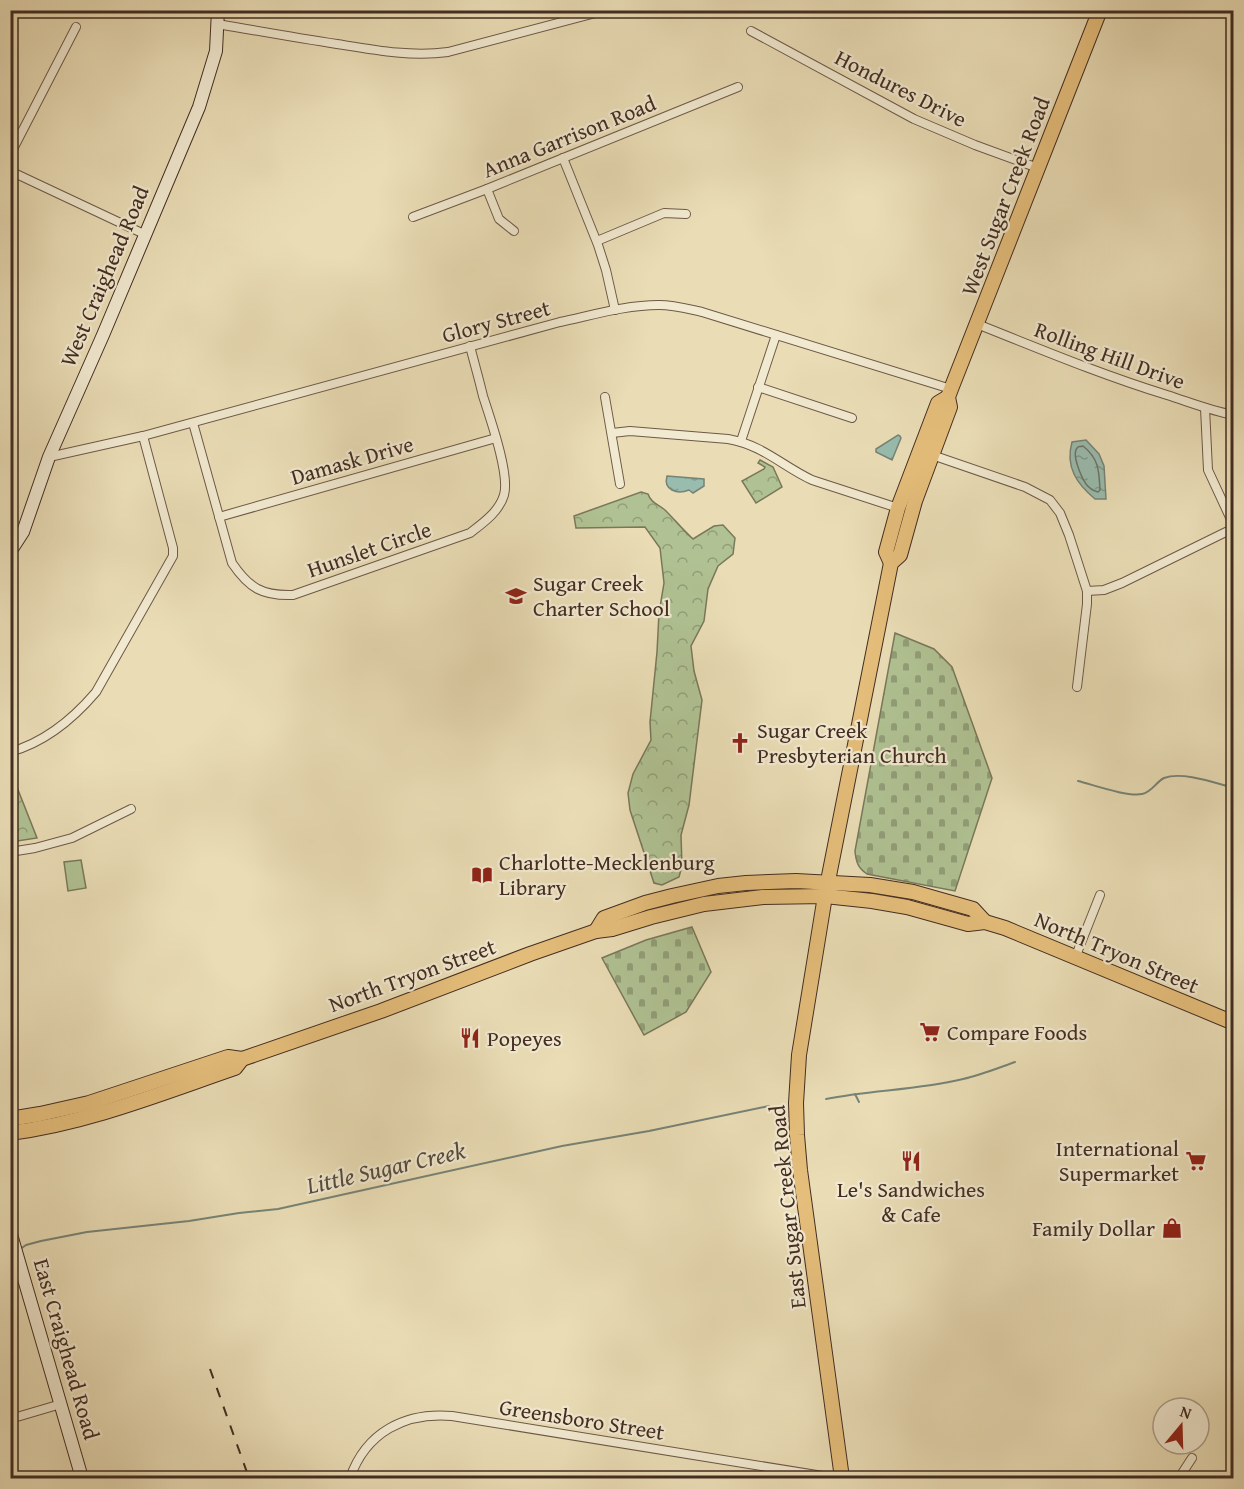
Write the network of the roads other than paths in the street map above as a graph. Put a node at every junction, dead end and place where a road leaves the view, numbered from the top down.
1 (218, 10) edge
2 (607, 10) edge
3 (1100, 10) edge
4 (218, 24) junction
5 (76, 27) dead end
6 (751, 31) dead end
7 (738, 87) dead end
8 (10, 155) edge
9 (563, 158) junction
10 (1038, 168) junction
11 (10, 171) edge
12 (487, 189) junction
13 (686, 214) dead end
14 (413, 216) dead end
15 (514, 231) dead end
16 (144, 234) junction
17 (597, 241) junction
18 (615, 310) junction
19 (977, 324) junction
20 (776, 335) junction
21 (470, 346) junction
22 (758, 387) junction
23 (950, 393) junction
24 (605, 397) dead end
25 (1204, 408) junction
26 (1233, 415) edge
27 (852, 418) dead end
28 (193, 423) junction
29 (612, 434) junction
30 (143, 436) junction
31 (496, 438) junction
32 (741, 441) junction
33 (932, 455) junction
34 (49, 457) junction
35 (620, 484) dead end
36 (898, 508) junction
37 (219, 517) junction
38 (1233, 527) edge
39 (10, 552) edge
40 (891, 563) junction
41 (1087, 591) junction
42 (1077, 687) dead end
43 (10, 752) edge
44 (130, 809) dead end
45 (10, 852) edge
46 (826, 890) junction
47 (1100, 895) dead end
48 (1076, 958) junction
49 (1233, 1023) edge
50 (242, 1059) junction
51 (10, 1119) edge
52 (10, 1133) edge
53 (11, 1233) edge
54 (61, 1404) junction
55 (10, 1419) edge
56 (1192, 1458) dead end
57 (82, 1479) edge
58 (350, 1479) edge
59 (835, 1479) edge
60 (842, 1479) edge
61 (1179, 1479) edge

1 - 4 street, West Craighead Road
2 - 4 street
3 - 10 main road, West Sugar Creek Road
4 - 16 street, West Craighead Road
5 - 8 street
6 - 10 street, Hondures Drive
7 - 9 street, Anna Garrison Road
9 - 12 street, Anna Garrison Road
9 - 17 street
10 - 19 main road, West Sugar Creek Road
11 - 16 street
12 - 14 street, Anna Garrison Road
12 - 15 street
13 - 17 street
16 - 34 street, West Craighead Road
17 - 18 street
18 - 20 street, Glory Street
18 - 21 street, Glory Street
19 - 23 main road, West Sugar Creek Road
19 - 25 street, Rolling Hill Drive
20 - 22 street
20 - 23 street, Glory Street
21 - 28 street, Glory Street
21 - 31 street, Hunslet Circle
22 - 27 street
22 - 32 street
23 - 33 main road, West Sugar Creek Road
23 - 36 main road, West Sugar Creek Road
24 - 29 street
25 - 26 street, Rolling Hill Drive
25 - 38 street
28 - 30 street, Glory Street
28 - 37 street, Hunslet Circle
29 - 32 street
29 - 35 street
30 - 34 street, Glory Street
30 - 43 street
31 - 37 street, Damask Drive
31 - 37 street, Hunslet Circle
32 - 36 street
33 - 40 main road, West Sugar Creek Road
33 - 41 street
34 - 39 street, West Craighead Road
36 - 40 main road, West Sugar Creek Road
38 - 41 street
40 - 46 main road, West Sugar Creek Road
41 - 42 street
44 - 45 street
46 - 48 main road, North Tryon Street
46 - 50 main road, North Tryon Street
46 - 60 main road, East Sugar Creek Road
47 - 48 street
48 - 49 main road, North Tryon Street
50 - 51 main road, North Tryon Street
50 - 52 main road, North Tryon Street
53 - 54 street, East Craighead Road
54 - 55 street
54 - 57 street, East Craighead Road
56 - 61 street
58 - 59 street, Greensboro Street

